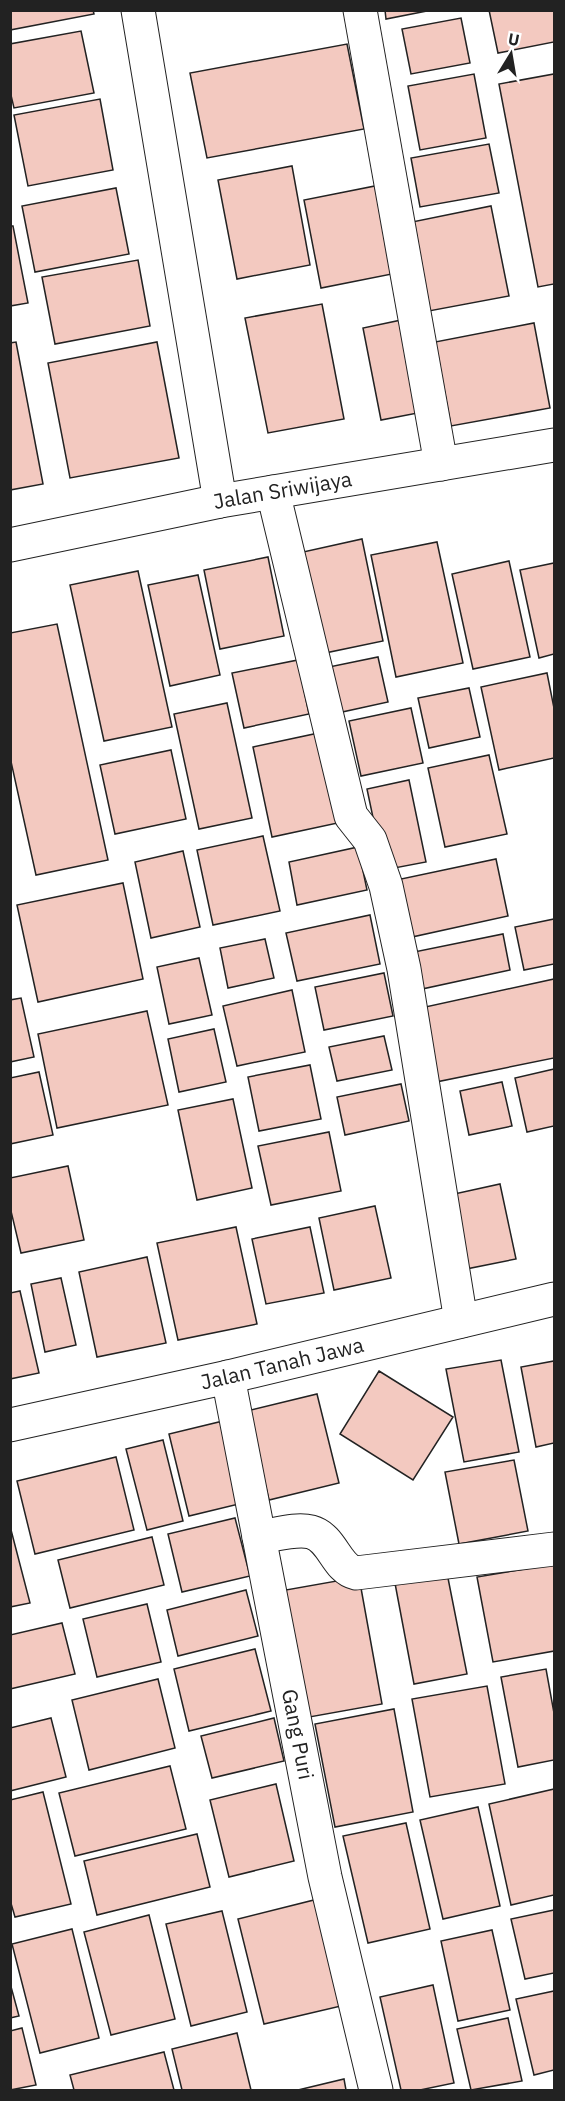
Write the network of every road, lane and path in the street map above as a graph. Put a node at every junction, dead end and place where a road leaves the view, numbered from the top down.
1 (138, 10) edge
2 (360, 10) edge
3 (555, 445) edge
4 (441, 464) junction
5 (273, 492) junction
6 (220, 501) junction
7 (10, 545) edge
8 (555, 1299) edge
9 (461, 1321) junction
10 (228, 1377) junction
11 (10, 1425) edge
12 (259, 1537) junction
13 (555, 1549) edge
14 (376, 2091) edge

1 - 6 street
2 - 4 street
3 - 4 street, Jalan Sriwijaya
4 - 5 street, Jalan Sriwijaya
5 - 6 street, Jalan Sriwijaya
5 - 9 street
6 - 7 street, Jalan Sriwijaya
8 - 9 street, Jalan Tanah Jawa
9 - 10 street, Jalan Tanah Jawa
10 - 11 street, Jalan Tanah Jawa
10 - 12 street, Gang Puri
12 - 13 street
12 - 14 street, Gang Puri

